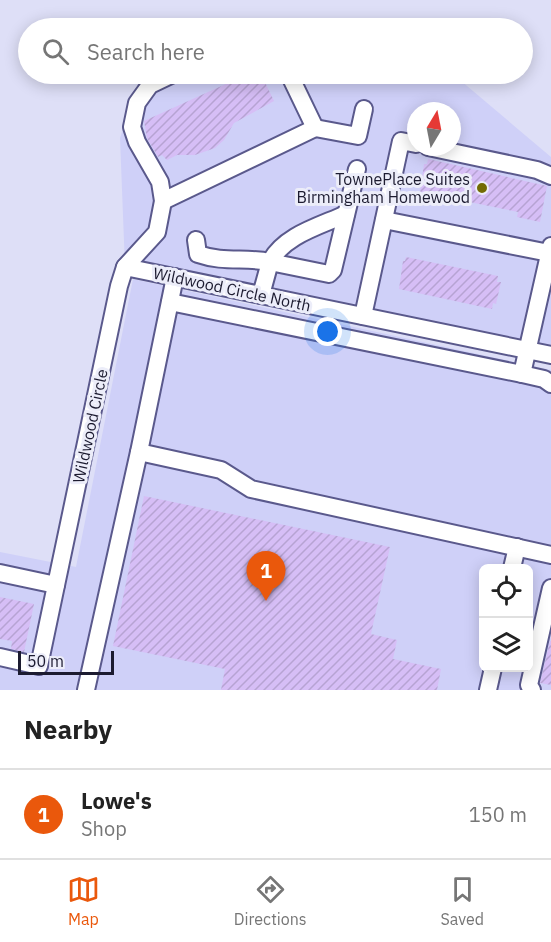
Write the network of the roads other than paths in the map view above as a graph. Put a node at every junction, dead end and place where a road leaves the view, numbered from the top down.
1 (152, 84) edge
2 (294, 84) edge
3 (364, 108) dead end
4 (315, 128) junction
5 (407, 142) edge
6 (461, 154) edge
7 (357, 168) dead end
8 (551, 176) edge
9 (164, 201) junction
10 (346, 214) junction
11 (384, 220) junction
12 (196, 240) dead end
13 (550, 250) edge
14 (270, 262) junction
15 (125, 267) junction
16 (175, 277) junction
17 (261, 295) junction
18 (170, 302) junction
19 (363, 316) junction
20 (527, 350) junction
21 (551, 355) edge
22 (522, 374) junction
23 (551, 384) edge
24 (139, 452) junction
25 (517, 547) junction
26 (551, 555) edge
27 (513, 564) edge
28 (0, 573) edge
29 (56, 585) junction
30 (551, 588) edge
31 (0, 657) edge
32 (492, 672) edge
33 (86, 690) edge
34 (488, 690) edge
35 (532, 690) edge

1 - 9 street
2 - 4 street
3 - 4 street
4 - 9 street
5 - 11 street
6 - 8 street
7 - 10 street
9 - 15 street
10 - 14 street
10 - 14 street
11 - 13 street
11 - 19 street
12 - 14 street
13 - 20 street
14 - 17 street
15 - 16 street, Wildwood Circle North
15 - 29 street, Wildwood Circle
16 - 17 street, Wildwood Circle North
16 - 18 street
17 - 19 street, Wildwood Circle North
18 - 22 street
18 - 24 street
19 - 20 street, Wildwood Circle North
20 - 21 street, Wildwood Circle North
20 - 22 street
22 - 23 street
24 - 25 street
24 - 33 street
25 - 26 street
25 - 27 street
28 - 29 street
29 - 31 street, Wildwood Circle
30 - 35 street
32 - 34 street

